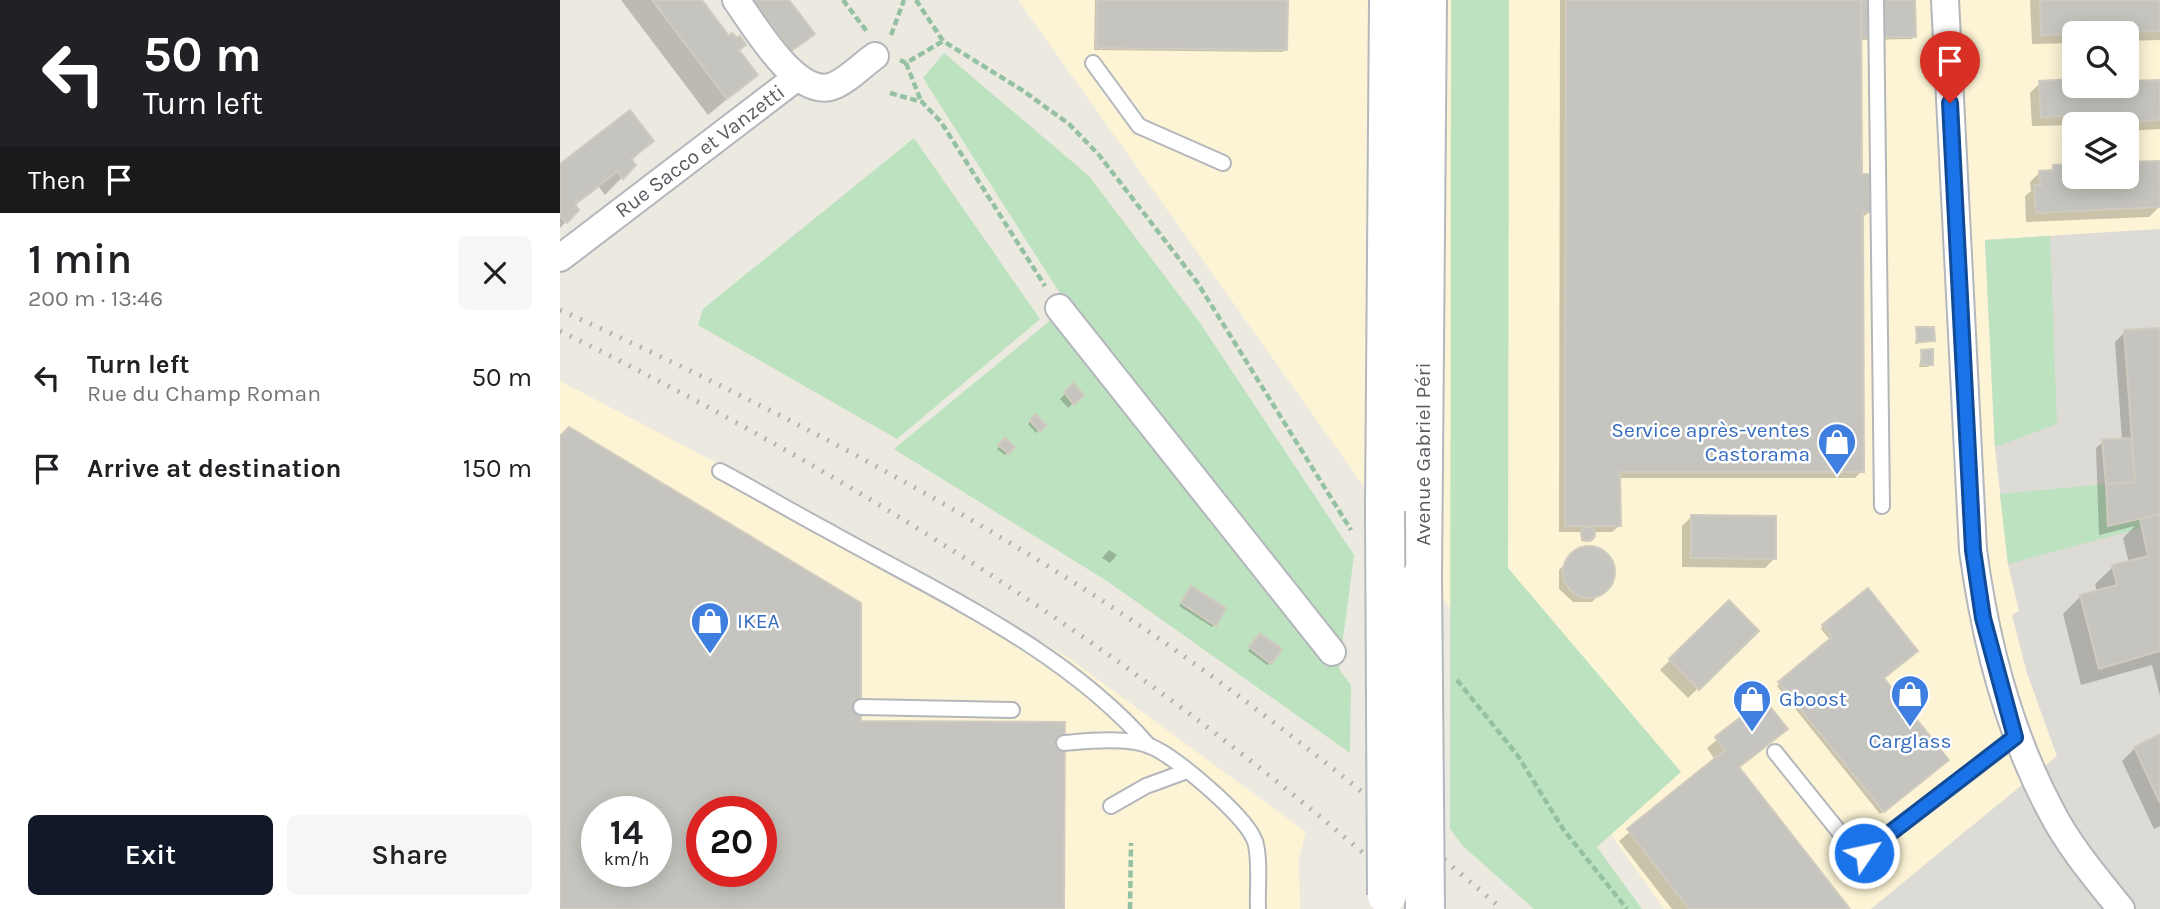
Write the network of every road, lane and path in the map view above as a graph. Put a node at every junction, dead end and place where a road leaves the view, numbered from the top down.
1 (736, 0) edge
2 (843, 0) edge
3 (904, 0) edge
4 (916, 0) edge
5 (1389, 0) edge
6 (1427, 0) edge
7 (1876, 0) edge
8 (1945, 0) edge
9 (943, 41) junction
10 (877, 53) junction
11 (906, 63) junction
12 (1093, 63) dead end
13 (796, 78) junction
14 (890, 93) dead end
15 (922, 102) junction
16 (1223, 163) dead end
17 (560, 258) edge
18 (1059, 307) joint
19 (720, 471) dead end
20 (1881, 506) dead end
21 (1355, 537) dead end
22 (1332, 652) dead end
23 (1449, 670) dead end
24 (861, 707) dead end
25 (1012, 710) dead end
26 (2015, 737) junction
27 (1064, 743) dead end
28 (1149, 746) junction
29 (1775, 752) dead end
30 (1187, 771) junction
31 (1111, 806) dead end
32 (1131, 842) dead end
33 (1387, 902) edge
34 (1130, 909) edge
35 (1258, 909) edge
36 (1425, 909) edge
37 (1627, 909) edge
38 (2121, 909) edge

1 - 13 street, Rue Sacco et Vanzetti
2 - 10 path
3 - 10 path
4 - 9 path
5 - 33 main road, Avenue Gabriel Péri, bridge
6 - 36 main road, Avenue Gabriel Péri, bridge
7 - 20 lane
8 - 26 street
9 - 11 path
9 - 21 path
10 - 11 path
10 - 13 street
11 - 15 path
12 - 16 lane
13 - 17 street, Rue Sacco et Vanzetti
14 - 15 path
15 - 18 path
18 - 22 street
19 - 28 lane
23 - 37 path
24 - 25 lane
26 - 29 lane
26 - 38 street
27 - 28 lane
28 - 30 lane
30 - 31 lane
30 - 35 lane
32 - 34 path

